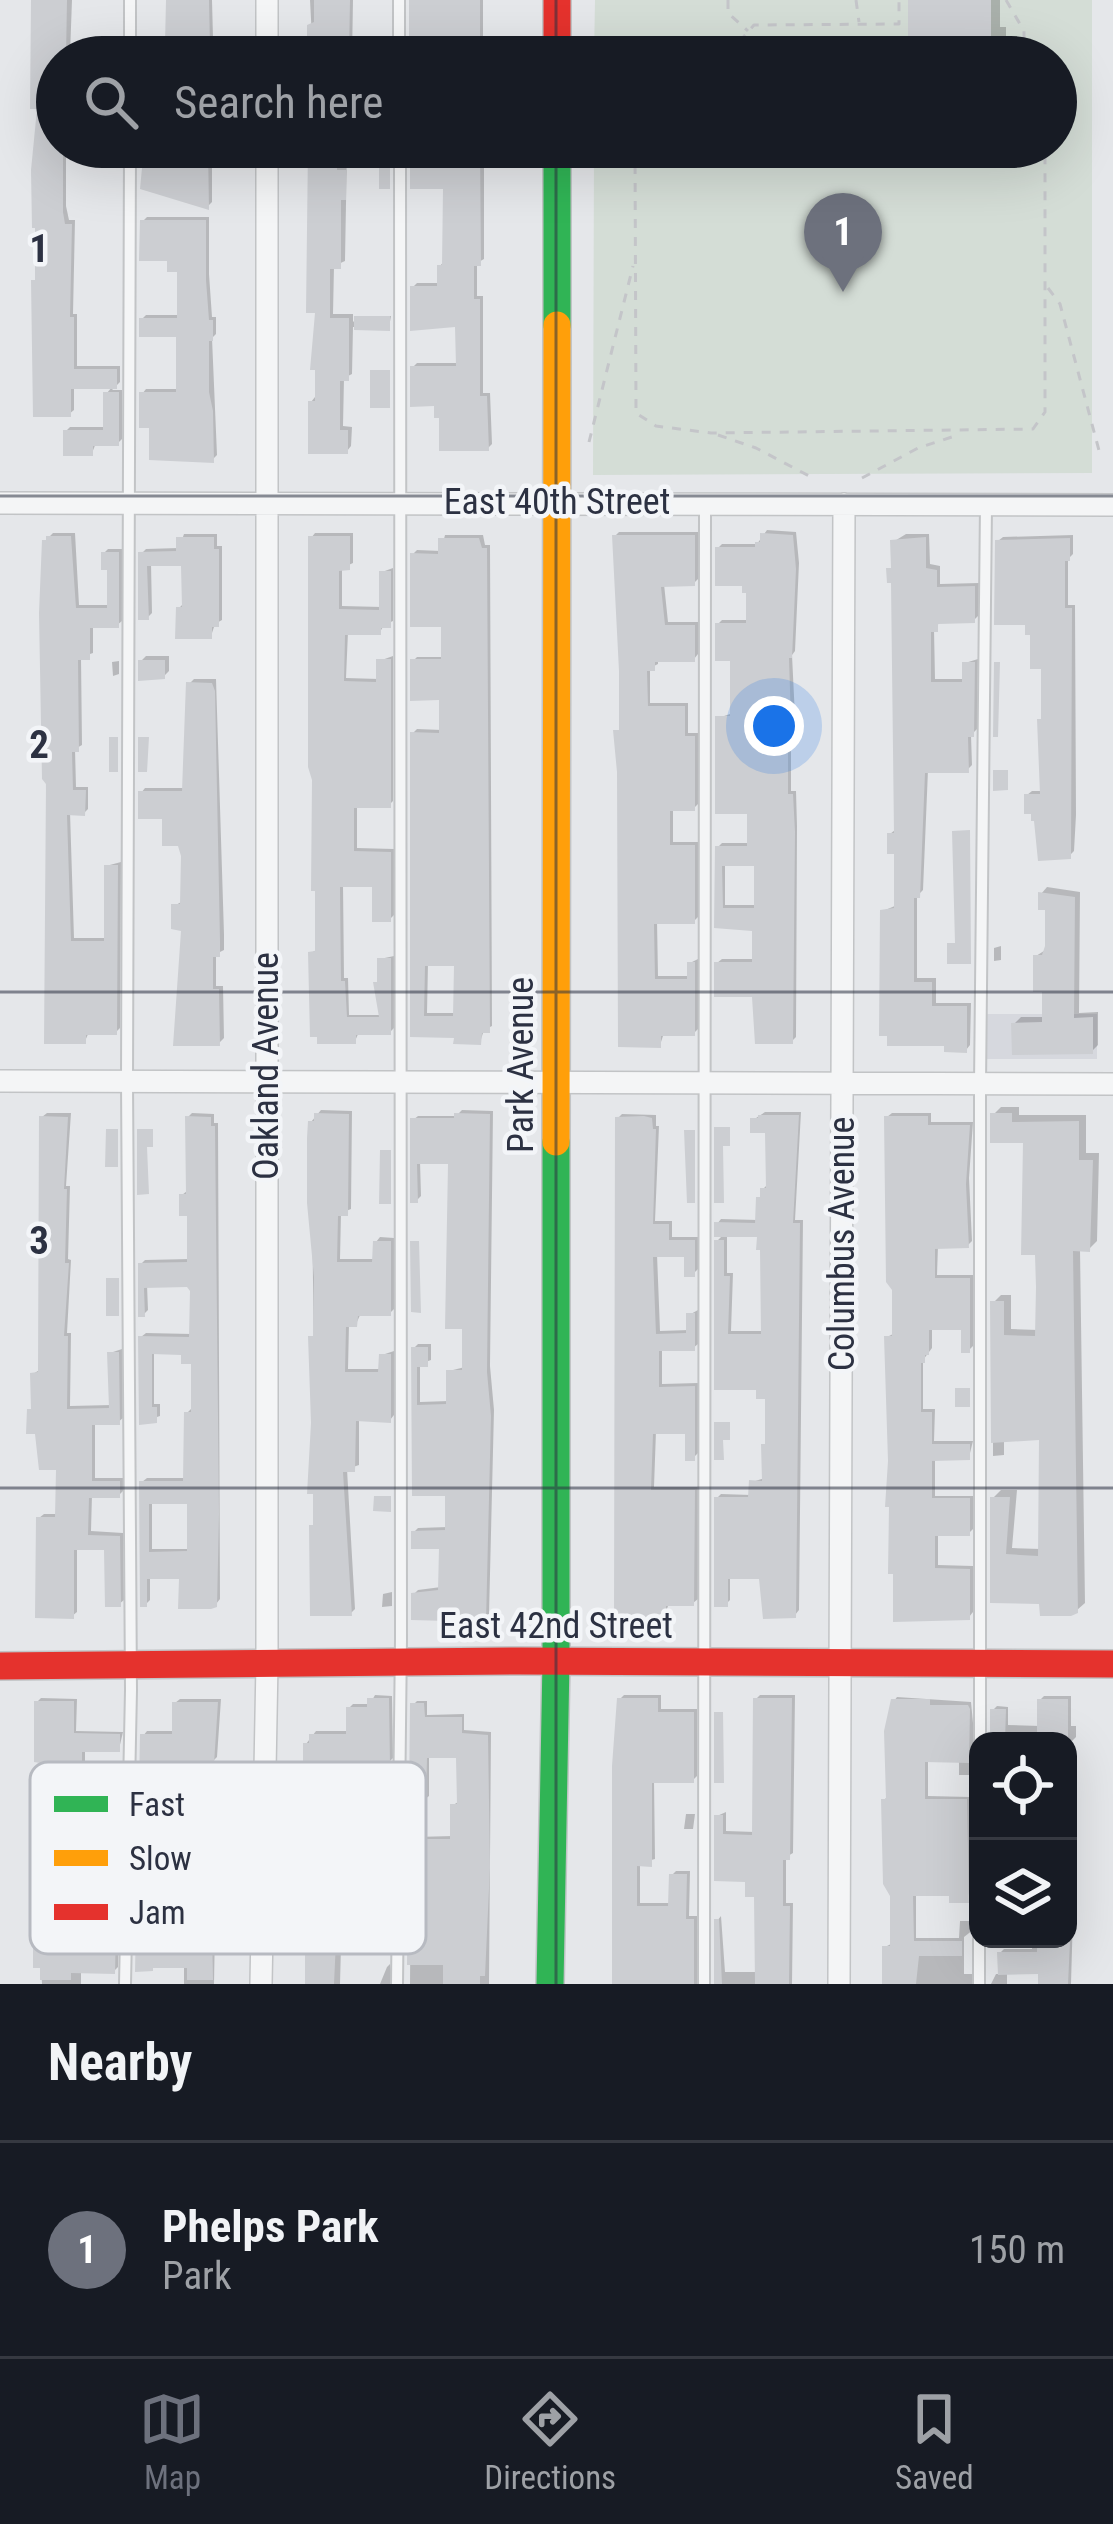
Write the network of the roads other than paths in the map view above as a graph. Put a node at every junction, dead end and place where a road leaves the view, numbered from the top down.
1 (130, 0) edge
2 (267, 0) edge
3 (399, 0) edge
4 (557, 0) edge
5 (130, 36) edge
6 (267, 36) edge
7 (399, 36) edge
8 (557, 36) edge
9 (130, 168) edge
10 (267, 168) edge
11 (400, 168) edge
12 (557, 168) edge
13 (266, 502) junction
14 (398, 502) junction
15 (705, 502) junction
16 (986, 502) junction
17 (0, 503) edge
18 (129, 503) junction
19 (558, 504) junction
20 (844, 504) junction
21 (1113, 505) edge
22 (0, 1082) edge
23 (127, 1082) junction
24 (266, 1082) junction
25 (401, 1083) junction
26 (557, 1083) junction
27 (707, 1083) junction
28 (843, 1084) junction
29 (980, 1084) junction
30 (1113, 1084) edge
31 (556, 1661) junction
32 (706, 1662) junction
33 (267, 1663) junction
34 (400, 1663) junction
35 (841, 1663) junction
36 (982, 1664) junction
37 (1113, 1664) edge
38 (130, 1665) junction
39 (0, 1666) edge
40 (980, 1732) edge
41 (128, 1762) edge
42 (265, 1762) edge
43 (399, 1762) edge
44 (979, 1948) edge
45 (125, 1954) edge
46 (262, 1954) edge
47 (397, 1954) edge
48 (125, 1984) edge
49 (261, 1984) edge
50 (397, 1984) edge
51 (550, 1984) edge
52 (704, 1984) edge
53 (839, 1984) edge
54 (979, 1984) edge

1 - 5 lane
2 - 6 street
3 - 7 lane
4 - 8 street
9 - 18 lane
10 - 13 street, Oakland Avenue
11 - 14 lane
12 - 19 street, Park Avenue
13 - 14 street, East 40th Street
13 - 18 street, East 40th Street
13 - 24 street, Oakland Avenue
14 - 19 street, East 40th Street
14 - 25 lane
15 - 19 street, East 40th Street
15 - 20 street, East 40th Street
15 - 27 lane
16 - 20 street, East 40th Street
16 - 21 street, East 40th Street
16 - 29 lane
17 - 18 street, East 40th Street
18 - 23 lane
19 - 26 street, Park Avenue
20 - 28 street, Columbus Avenue
22 - 23 street
23 - 24 street
23 - 38 lane
24 - 25 street
24 - 33 street, Oakland Avenue
25 - 26 street
25 - 34 lane
26 - 27 street
26 - 31 street, Park Avenue
27 - 28 street
27 - 32 lane
28 - 29 street
28 - 35 street, Columbus Avenue
29 - 30 street
29 - 36 lane
31 - 32 street, East 42nd Street
31 - 34 street, East 42nd Street
31 - 51 street, Park Avenue
32 - 35 street, East 42nd Street
32 - 52 lane
33 - 34 street, East 42nd Street
33 - 38 street, East 42nd Street
33 - 42 street, Oakland Avenue
34 - 43 lane
35 - 36 street, East 42nd Street
35 - 53 street, Columbus Avenue
36 - 37 street, East 42nd Street
36 - 40 lane
38 - 39 street, East 42nd Street
38 - 41 lane
44 - 54 lane
45 - 48 lane
46 - 49 street, Oakland Avenue
47 - 50 lane

